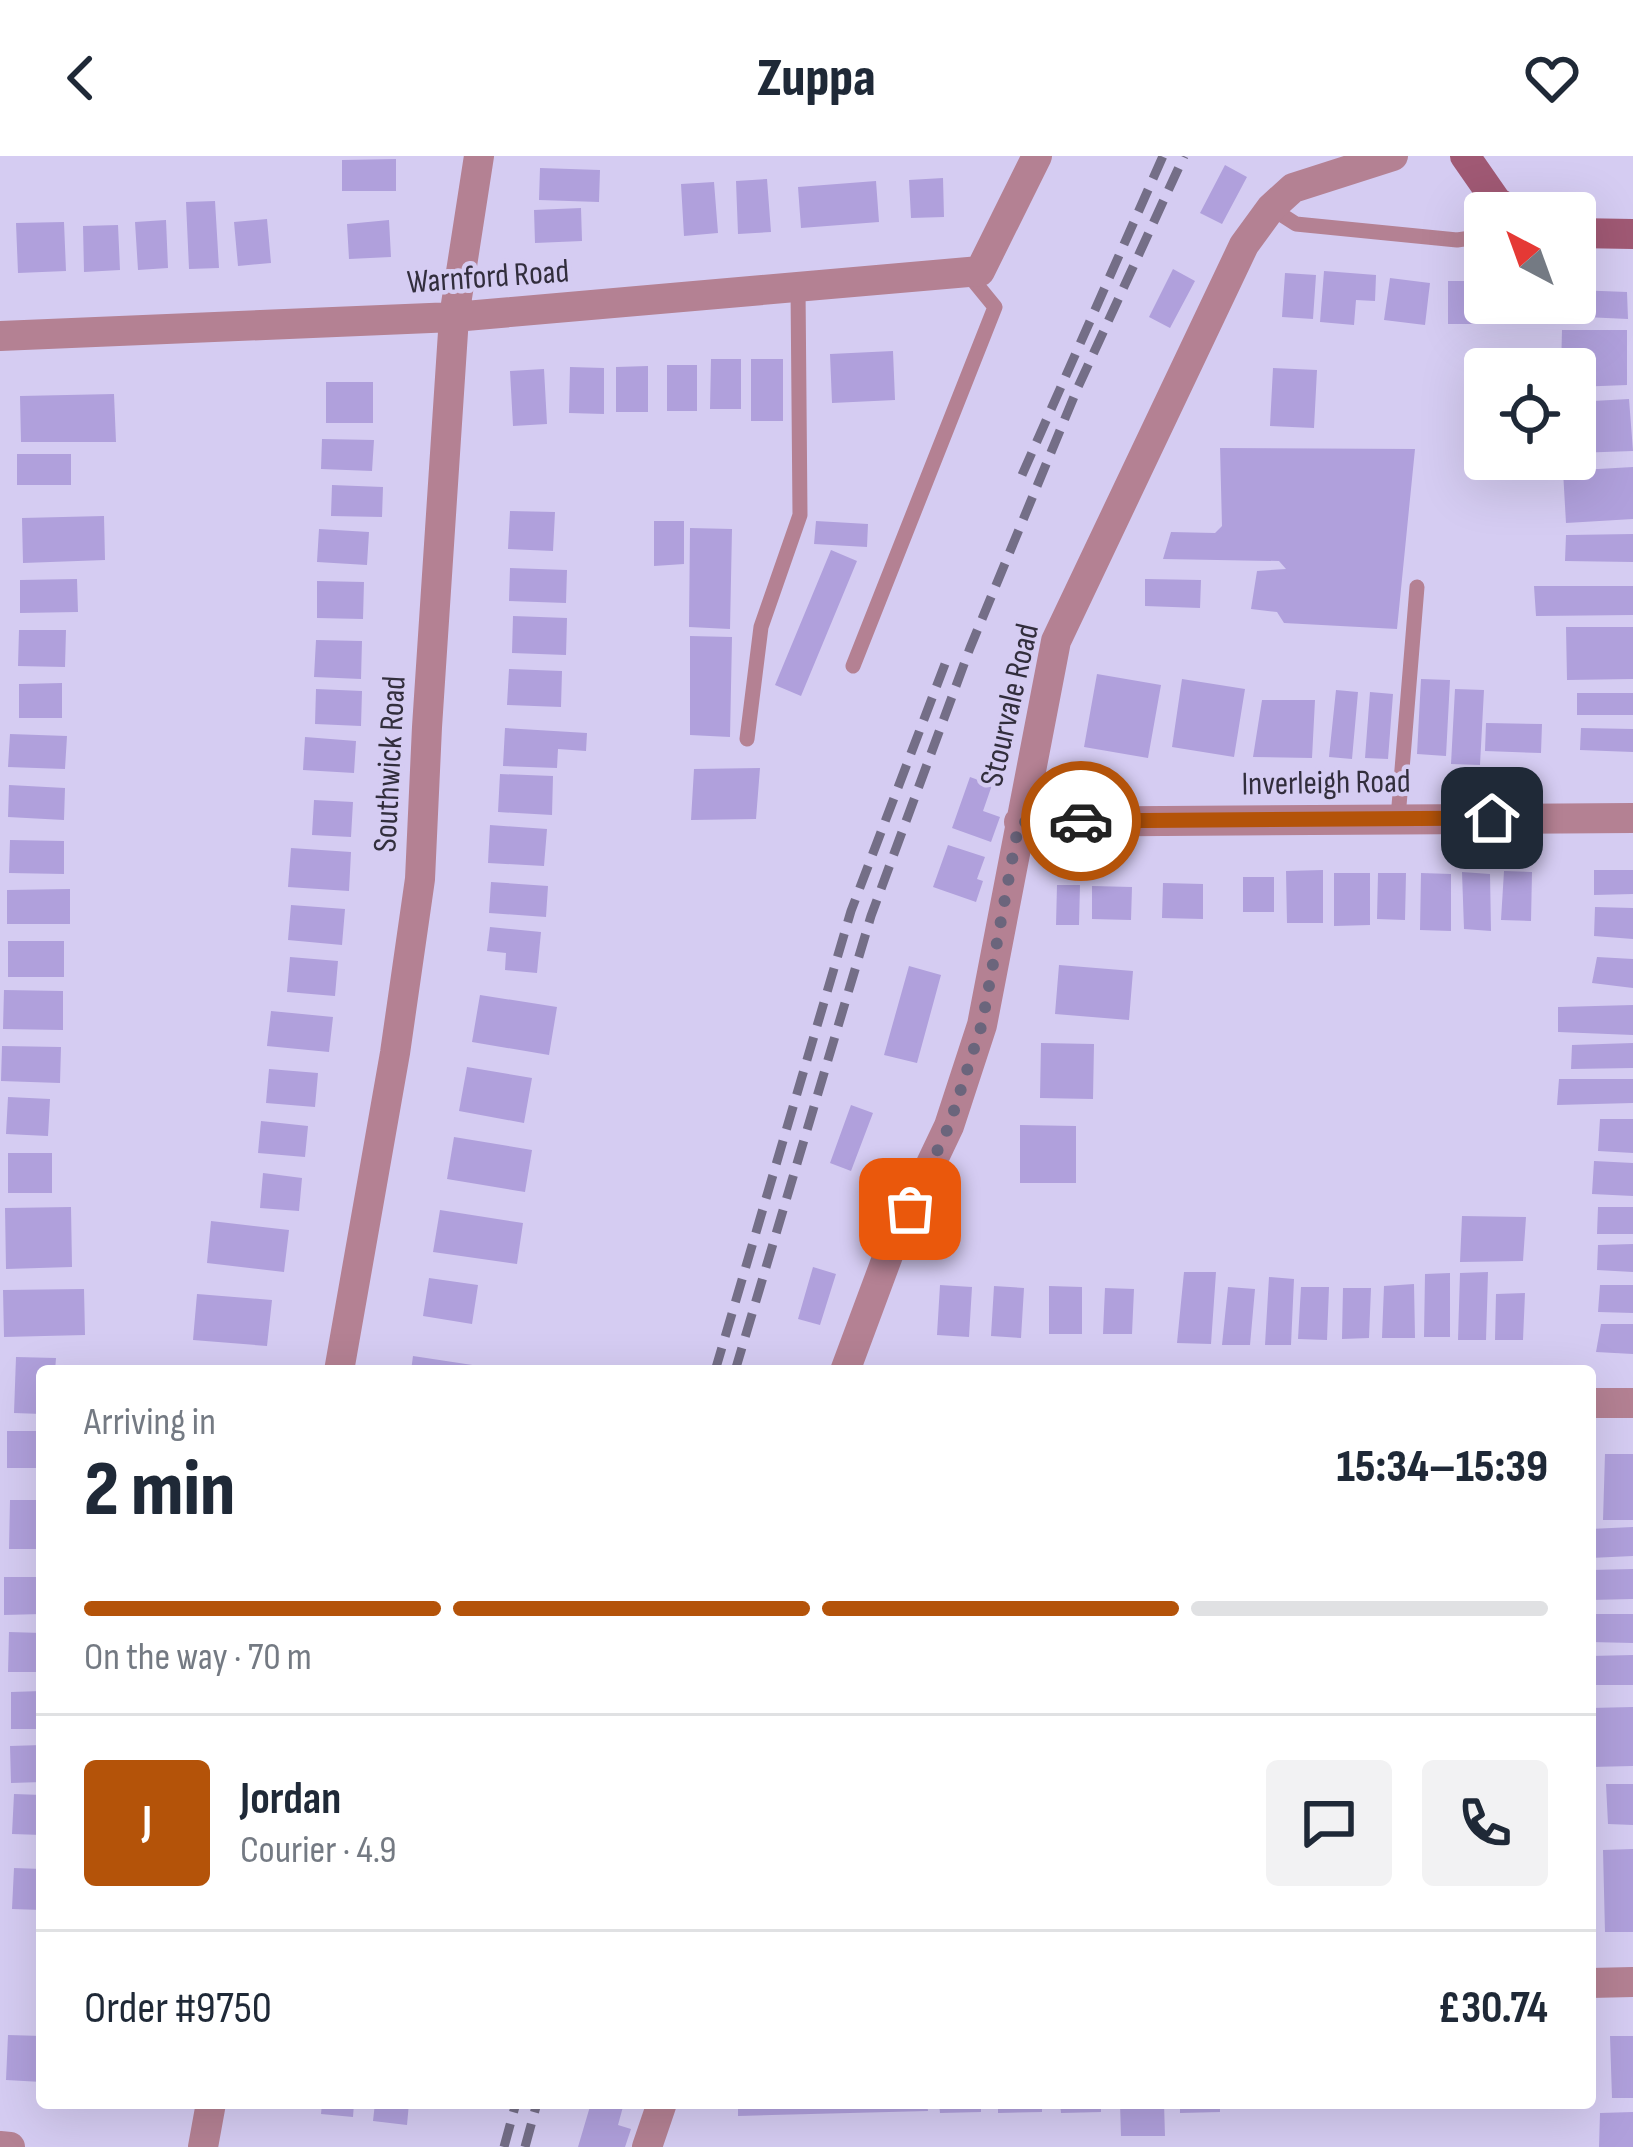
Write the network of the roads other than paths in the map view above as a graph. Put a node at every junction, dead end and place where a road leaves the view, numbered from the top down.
1 (479, 156) edge
2 (1037, 156) edge
3 (1393, 156) edge
4 (1465, 156) edge
5 (1491, 192) edge
6 (1271, 208) junction
7 (1596, 233) edge
8 (1633, 234) edge
9 (1464, 239) edge
10 (973, 271) junction
11 (798, 287) junction
12 (454, 317) junction
13 (0, 336) edge
14 (1417, 587) dead end
15 (853, 666) dead end
16 (747, 739) dead end
17 (1398, 818) junction
18 (1633, 818) edge
19 (1019, 822) junction
20 (340, 1365) edge
21 (846, 1365) edge
22 (1596, 1403) edge
23 (1633, 1403) edge
24 (1633, 1982) edge
25 (1596, 1983) edge
26 (210, 2109) edge
27 (660, 2109) edge
28 (0, 2146) edge
29 (10, 2147) edge
30 (203, 2147) edge
31 (647, 2147) edge

1 - 12 street, Southwick Road
2 - 10 street
3 - 6 street, Stourvale Road
4 - 5 street
6 - 9 lane
6 - 19 street, Stourvale Road
7 - 8 street
10 - 11 street, Warnford Road
10 - 15 lane
11 - 12 street, Warnford Road
11 - 16 lane
12 - 13 street, Warnford Road
12 - 20 street, Southwick Road
14 - 17 lane
17 - 18 street, Inverleigh Road
17 - 19 street, Inverleigh Road
19 - 21 street, Stourvale Road
22 - 23 street
24 - 25 street
26 - 30 street
27 - 31 street
28 - 29 street

